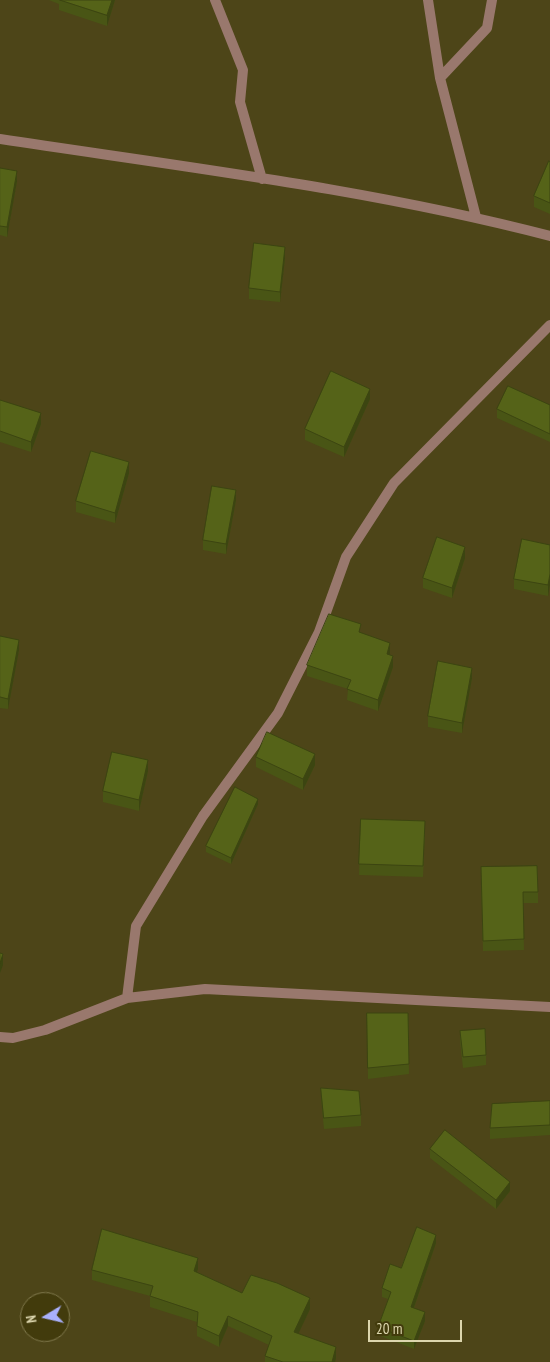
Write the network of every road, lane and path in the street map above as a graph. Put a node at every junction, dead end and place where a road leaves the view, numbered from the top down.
1 (215, 0) edge
2 (428, 0) edge
3 (492, 0) edge
4 (440, 78) junction
5 (0, 139) edge
6 (262, 179) junction
7 (476, 217) junction
8 (550, 236) edge
9 (550, 325) edge
10 (127, 998) junction
11 (550, 1007) edge
12 (0, 1037) edge

1 - 6 street
2 - 4 street
3 - 4 street
4 - 7 street
5 - 6 street
6 - 7 street
7 - 8 street
9 - 10 street
10 - 11 street
10 - 12 street

